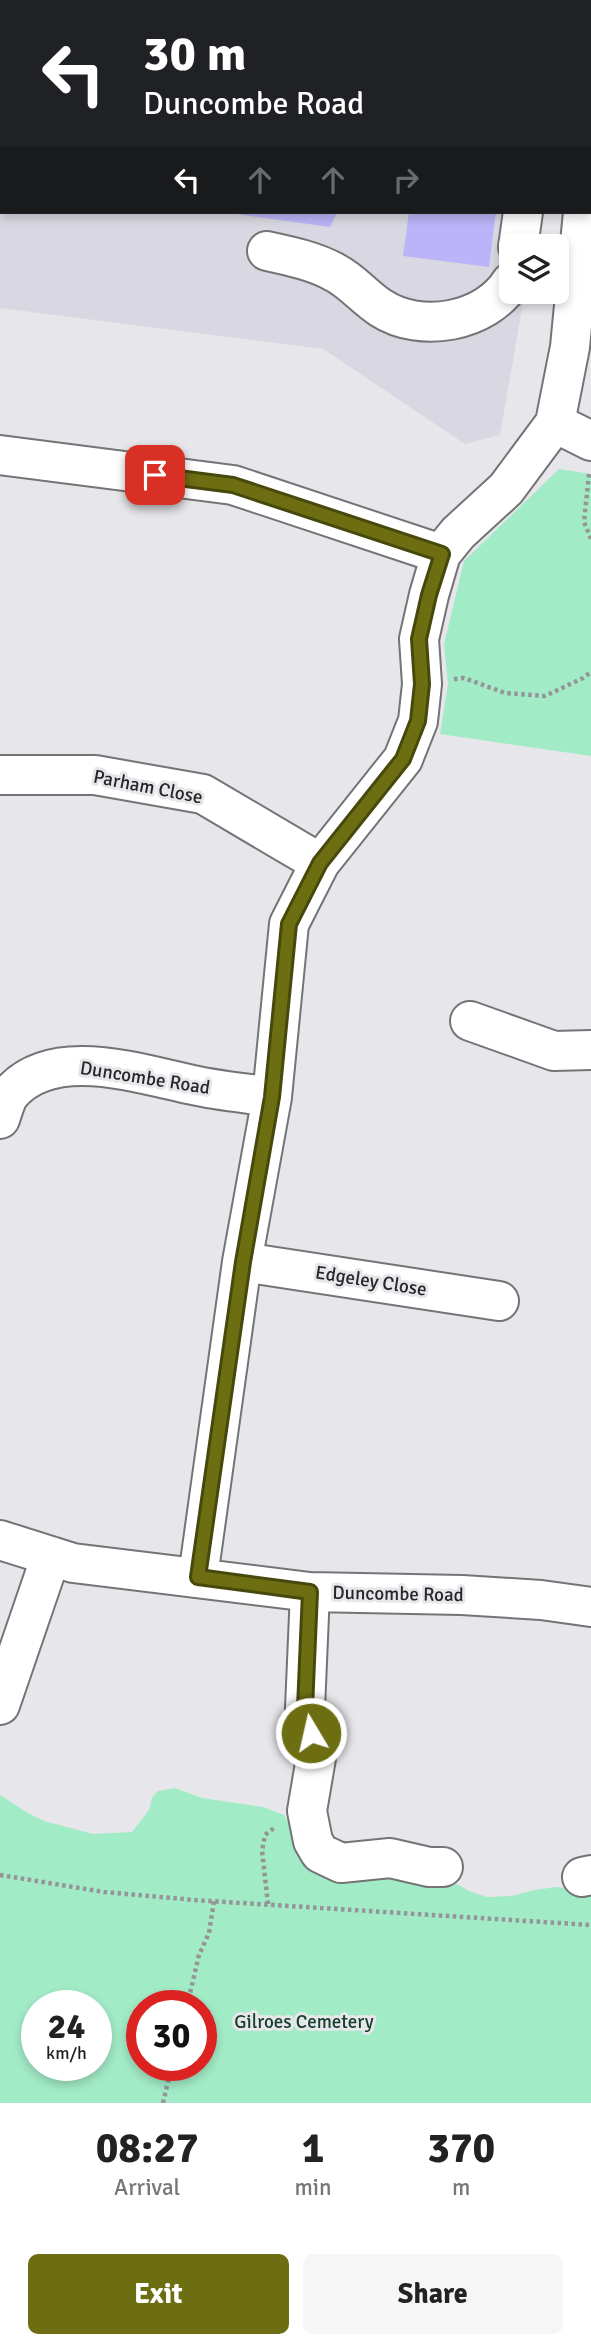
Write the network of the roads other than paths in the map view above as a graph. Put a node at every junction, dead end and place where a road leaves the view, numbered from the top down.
1 (523, 214) edge
2 (583, 214) edge
3 (520, 234) edge
4 (267, 251) dead end
5 (499, 298) edge
6 (555, 424) junction
7 (591, 441) edge
8 (0, 455) edge
9 (442, 554) junction
10 (0, 775) edge
11 (320, 863) junction
12 (470, 1021) dead end
13 (591, 1050) edge
14 (272, 1097) junction
15 (3, 1102) edge
16 (243, 1262) junction
17 (499, 1301) dead end
18 (0, 1540) edge
19 (51, 1556) junction
20 (198, 1577) junction
21 (310, 1592) junction
22 (591, 1607) edge
23 (0, 1705) edge
24 (443, 1867) dead end

1 - 3 street
2 - 6 street
4 - 5 street
6 - 7 street
6 - 9 street
8 - 9 street
9 - 11 street
10 - 11 street, Parham Close
11 - 14 street
12 - 13 street
14 - 15 street, Duncombe Road
14 - 16 street
16 - 17 street, Edgeley Close
16 - 20 street
18 - 19 street, Duncombe Road
19 - 20 street, Duncombe Road
19 - 23 street
20 - 21 street, Duncombe Road
21 - 22 street, Duncombe Road
21 - 24 street

